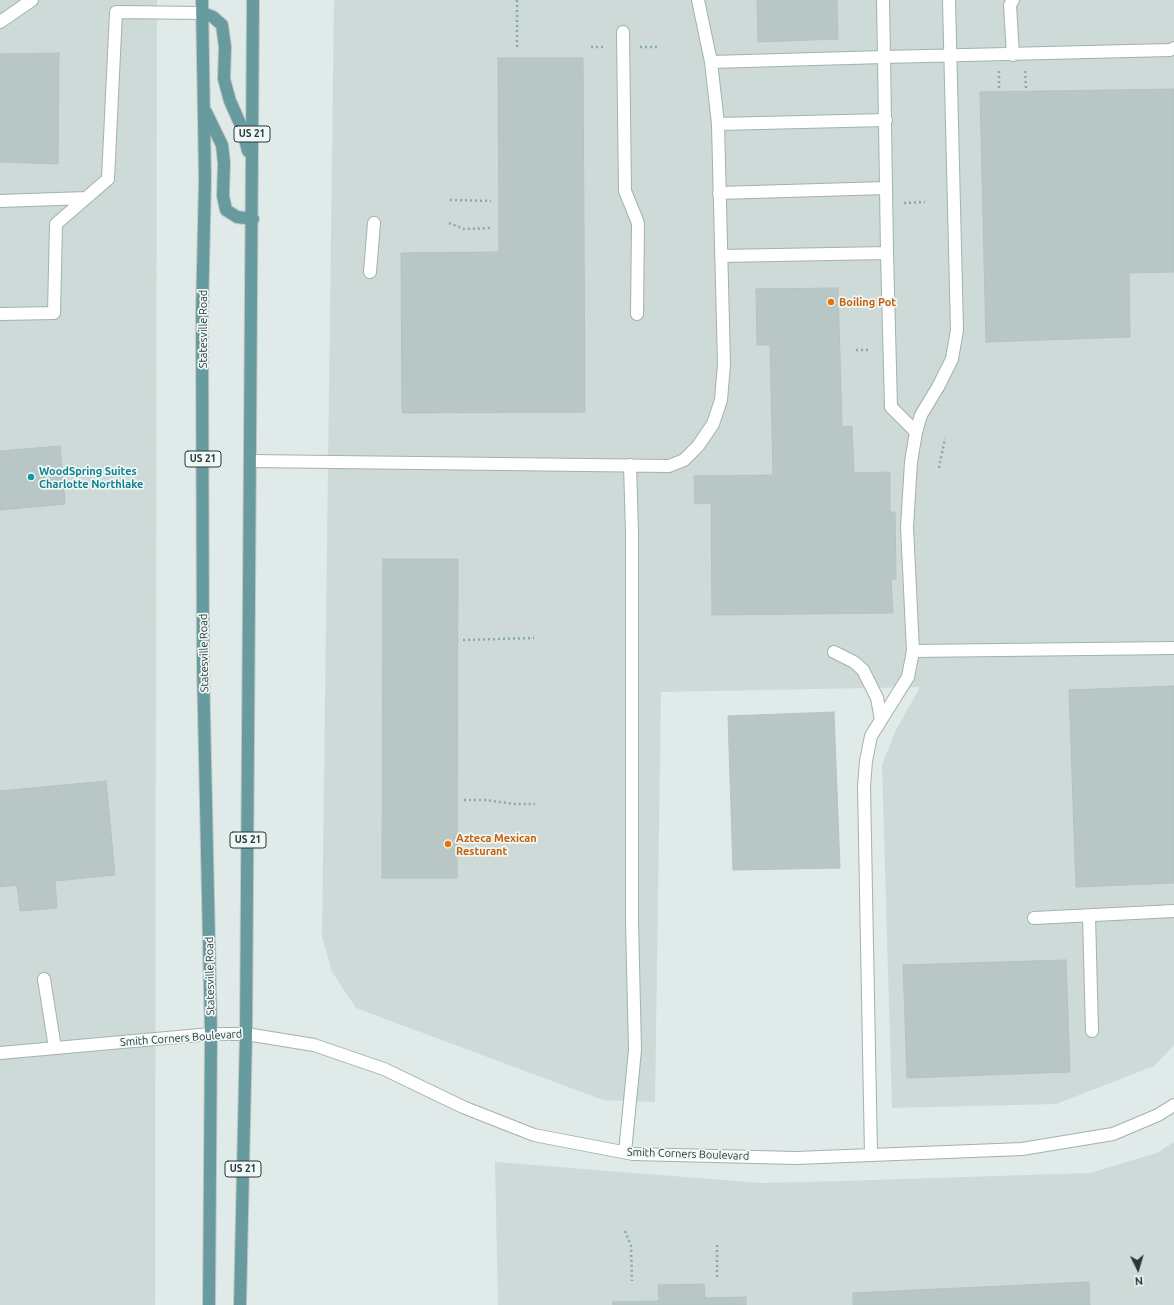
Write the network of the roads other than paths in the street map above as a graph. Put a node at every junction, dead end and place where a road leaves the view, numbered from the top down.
1 (32, 0) edge
2 (202, 0) edge
3 (253, 0) edge
4 (698, 0) edge
5 (883, 0) edge
6 (949, 0) edge
7 (1012, 0) edge
8 (203, 13) junction
9 (0, 22) edge
10 (623, 32) dead end
11 (1174, 48) edge
12 (1012, 54) junction
13 (951, 56) junction
14 (884, 57) junction
15 (711, 62) junction
16 (204, 107) junction
17 (886, 120) junction
18 (718, 124) junction
19 (252, 166) junction
20 (886, 188) junction
21 (719, 194) junction
22 (86, 198) junction
23 (0, 201) edge
24 (253, 219) junction
25 (374, 223) dead end
26 (887, 253) junction
27 (721, 256) junction
28 (370, 272) dead end
29 (0, 314) edge
30 (637, 314) dead end
31 (916, 432) junction
32 (251, 462) junction
33 (630, 465) junction
34 (1174, 648) edge
35 (913, 651) junction
36 (834, 652) dead end
37 (881, 720) junction
38 (1174, 911) edge
39 (1088, 916) junction
40 (1034, 918) dead end
41 (44, 980) dead end
42 (1092, 1031) dead end
43 (211, 1034) junction
44 (246, 1034) junction
45 (55, 1048) junction
46 (0, 1053) edge
47 (1174, 1105) edge
48 (625, 1152) junction
49 (871, 1155) junction
50 (209, 1305) edge
51 (240, 1305) edge

1 - 9 street
2 - 8 main road, Statesville Road / US 21
3 - 19 main road, US 21
4 - 15 street
5 - 14 street
6 - 13 street
7 - 12 street
8 - 16 main road, Statesville Road / US 21
8 - 19 main road
8 - 22 street
10 - 30 street
11 - 12 street
12 - 13 street
13 - 14 street
13 - 31 street
14 - 15 street
14 - 17 street
15 - 18 street
16 - 24 main road
16 - 43 main road, Statesville Road / US 21
17 - 18 street
17 - 20 street
18 - 21 street
19 - 24 main road, US 21
20 - 21 street
20 - 26 street
21 - 27 street
22 - 23 street
22 - 29 street
24 - 32 main road, US 21
25 - 28 street
26 - 27 street
26 - 31 street
27 - 33 street
31 - 35 street
32 - 33 street
32 - 44 main road, US 21
33 - 48 street
34 - 35 street
35 - 37 street
36 - 37 street
37 - 49 street
38 - 39 street
39 - 40 street
39 - 42 street
41 - 45 street
43 - 44 street, Smith Corners Boulevard
43 - 45 street, Smith Corners Boulevard
43 - 50 main road, Statesville Road / US 21
44 - 48 street, Smith Corners Boulevard
44 - 51 main road, US 21
45 - 46 street, Smith Corners Boulevard
47 - 49 street, Smith Corners Boulevard
48 - 49 street, Smith Corners Boulevard

